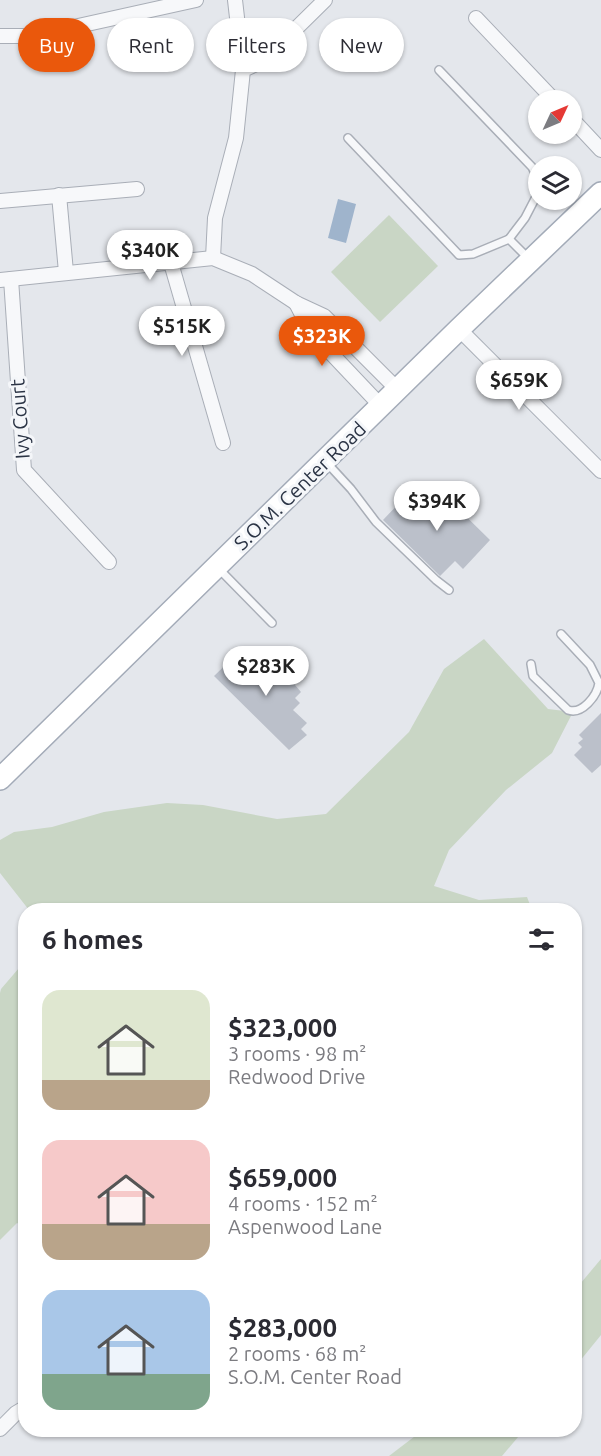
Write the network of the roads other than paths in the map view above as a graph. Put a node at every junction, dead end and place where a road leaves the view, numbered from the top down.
1 (196, 0) edge
2 (235, 0) edge
3 (326, 0) edge
4 (237, 18) edge
5 (307, 18) edge
6 (476, 18) dead end
7 (95, 22) edge
8 (0, 36) edge
9 (18, 36) edge
10 (440, 70) dead end
11 (243, 72) edge
12 (544, 90) edge
13 (582, 130) edge
14 (348, 138) dead end
15 (601, 150) edge
16 (528, 163) edge
17 (137, 189) dead end
18 (601, 193) edge
19 (58, 195) junction
20 (0, 201) edge
21 (529, 210) edge
22 (509, 239) junction
23 (213, 258) junction
24 (530, 261) junction
25 (171, 263) junction
26 (66, 272) junction
27 (6, 279) edge
28 (296, 303) junction
29 (459, 329) junction
30 (398, 390) junction
31 (381, 406) junction
32 (223, 443) dead end
33 (326, 461) junction
34 (601, 471) edge
35 (109, 562) dead end
36 (217, 567) junction
37 (450, 590) dead end
38 (272, 623) dead end
39 (561, 634) dead end
40 (531, 664) dead end
41 (0, 779) edge
42 (18, 1412) edge
43 (0, 1429) edge

1 - 7 street
2 - 4 street
3 - 5 street
6 - 12 street
8 - 9 street
10 - 16 lane
11 - 23 street
13 - 15 street
14 - 22 lane
17 - 19 street
18 - 24 main road, S.O.M. Center Road
19 - 20 street
19 - 26 street
21 - 22 lane
22 - 24 lane
23 - 25 street
23 - 28 street
24 - 29 main road, S.O.M. Center Road
25 - 26 street
25 - 32 street
26 - 27 street
27 - 35 street, Ivy Court
28 - 30 street
28 - 31 street
29 - 30 main road, S.O.M. Center Road
29 - 34 street
30 - 31 main road, S.O.M. Center Road
31 - 33 main road, S.O.M. Center Road
33 - 36 main road, S.O.M. Center Road
33 - 37 lane
36 - 38 lane
36 - 41 main road, S.O.M. Center Road
39 - 40 lane
42 - 43 street

